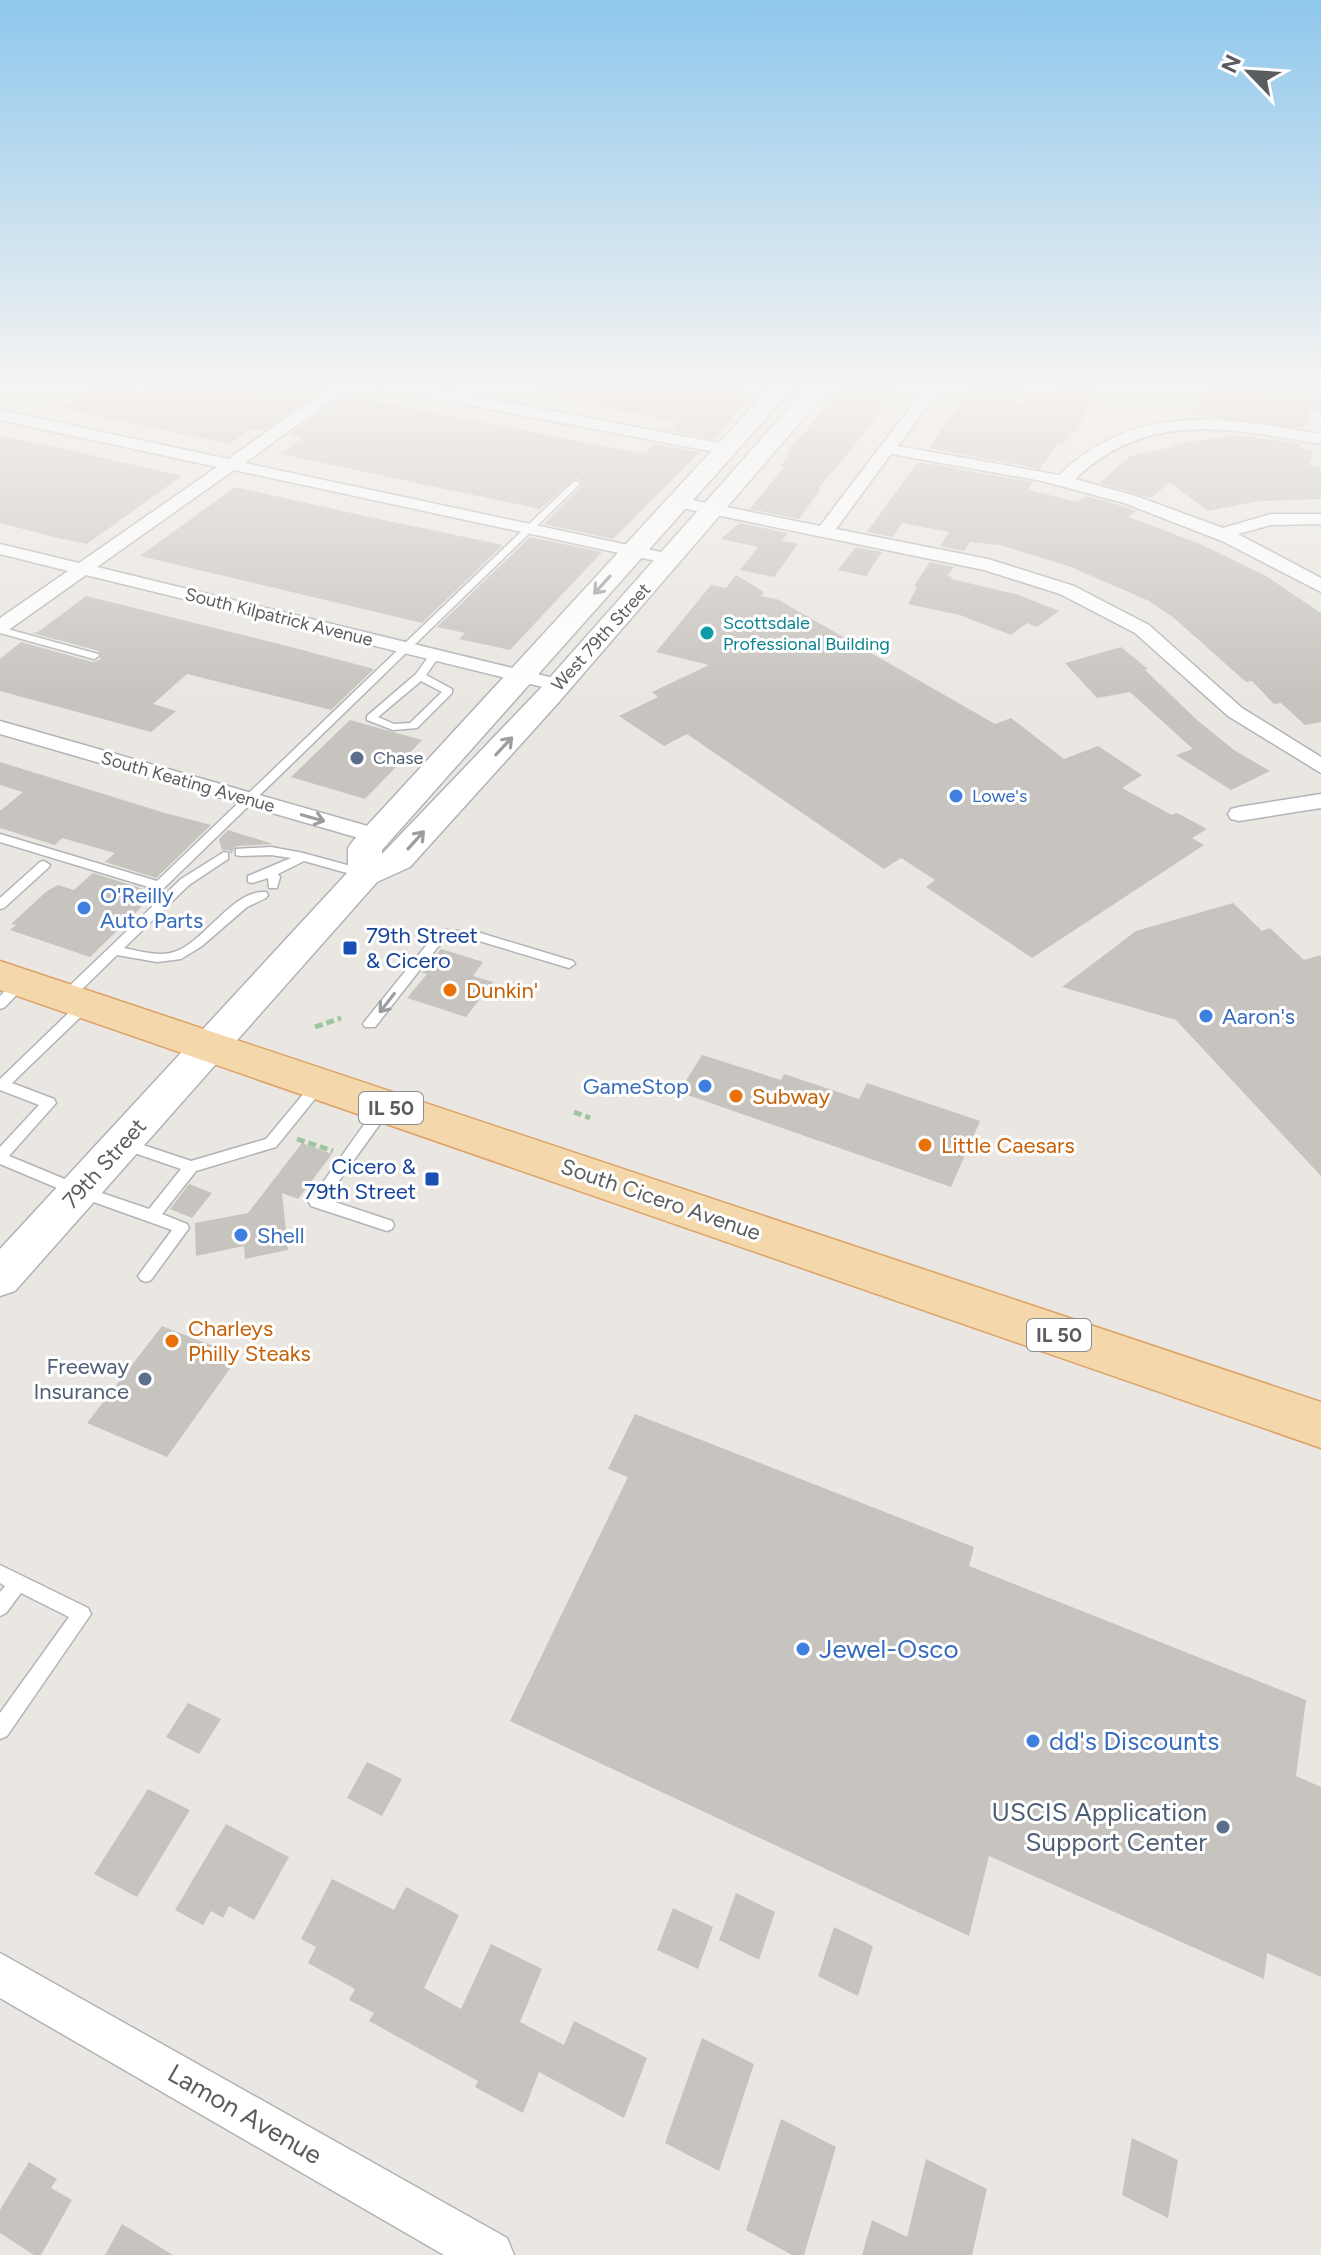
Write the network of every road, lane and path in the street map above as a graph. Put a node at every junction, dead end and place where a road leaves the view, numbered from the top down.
1 (198, 488) edge
2 (339, 488) edge
3 (572, 488) edge
4 (689, 488) edge
5 (732, 488) edge
6 (858, 488) edge
7 (1088, 488) edge
8 (677, 502) junction
9 (714, 509) junction
10 (1321, 519) edge
11 (529, 529) junction
12 (825, 531) junction
13 (1224, 534) junction
14 (0, 549) edge
15 (632, 551) junction
16 (670, 559) junction
17 (83, 569) junction
18 (1321, 586) edge
19 (0, 628) edge
20 (407, 648) junction
21 (435, 655) junction
22 (94, 656) dead end
23 (420, 676) junction
24 (521, 676) junction
25 (559, 685) junction
26 (0, 727) edge
27 (1321, 766) edge
28 (250, 800) junction
29 (1321, 801) edge
30 (1239, 814) dead end
31 (377, 836) junction
32 (0, 838) edge
33 (240, 852) dead end
34 (224, 856) dead end
35 (303, 857) junction
36 (44, 865) dead end
37 (365, 874) junction
38 (252, 879) dead end
39 (242, 889) dead end
40 (262, 895) dead end
41 (243, 904) junction
42 (0, 905) edge
43 (116, 951) junction
44 (569, 964) dead end
45 (7, 987) edge
46 (76, 1001) junction
47 (341, 1018) dead end
48 (370, 1024) dead end
49 (315, 1027) dead end
50 (208, 1047) junction
51 (320, 1084) junction
52 (385, 1106) junction
53 (574, 1112) dead end
54 (590, 1118) dead end
55 (295, 1138) dead end
56 (122, 1143) junction
57 (334, 1151) dead end
58 (0, 1157) edge
59 (191, 1167) junction
60 (79, 1191) junction
61 (152, 1216) junction
62 (387, 1225) dead end
63 (146, 1276) dead end
64 (0, 1278) edge
65 (1321, 1425) edge
66 (0, 1574) edge
67 (18, 1583) junction
68 (0, 1607) edge
69 (0, 1729) edge
70 (0, 1974) edge
71 (490, 2255) edge

1 - 17 street
2 - 11 street
3 - 11 lane
4 - 8 main road, West 79th Street
5 - 9 main road, West 79th Street
6 - 12 street
7 - 13 street
8 - 9 street
8 - 15 main road, West 79th Street
9 - 12 street
9 - 16 main road, West 79th Street
10 - 13 street
11 - 15 street
11 - 20 lane
12 - 27 street
13 - 18 street
14 - 17 street, South Kilpatrick Avenue
15 - 16 street
15 -> 24 main road, West 79th Street
16 - 25 main road, West 79th Street
17 - 19 street
17 - 20 street, South Kilpatrick Avenue
19 - 22 lane
20 - 21 street, South Kilpatrick Avenue
20 - 28 lane
21 - 23 lane
21 - 24 street, South Kilpatrick Avenue
23 - 23 lane
24 - 25 street, South Kilpatrick Avenue
24 - 31 main road, West 79th Street
37 -> 25 main road, West 79th Street
26 - 28 street, South Keating Avenue
28 -> 31 street, South Keating Avenue
28 - 32 lane
29 - 30 street
31 - 37 main road, West 79th Street
33 - 35 lane
34 - 43 lane
35 - 37 lane
35 - 38 lane
36 - 42 lane
37 - 50 main road, West 79th Street
39 - 41 lane
40 - 41 lane
41 - 43 lane
43 - 46 lane
44 -> 48 lane
45 - 46 main road, South Cicero Avenue / IL 50
46 - 50 main road, South Cicero Avenue / IL 50
46 - 58 lane
47 - 49 path
50 - 51 main road, South Cicero Avenue / IL 50
50 - 56 main road, 79th Street
51 - 52 main road, South Cicero Avenue / IL 50
51 - 59 lane
52 - 62 lane
52 - 65 main road, South Cicero Avenue / IL 50
53 - 54 path
55 - 57 path
56 - 59 lane
56 - 60 main road, 79th Street
58 - 60 lane
59 - 61 lane
60 - 61 lane
60 - 64 main road, 79th Street
61 - 63 lane
66 - 67 lane
67 - 68 lane
67 - 69 lane
70 - 71 street, Lamon Avenue

